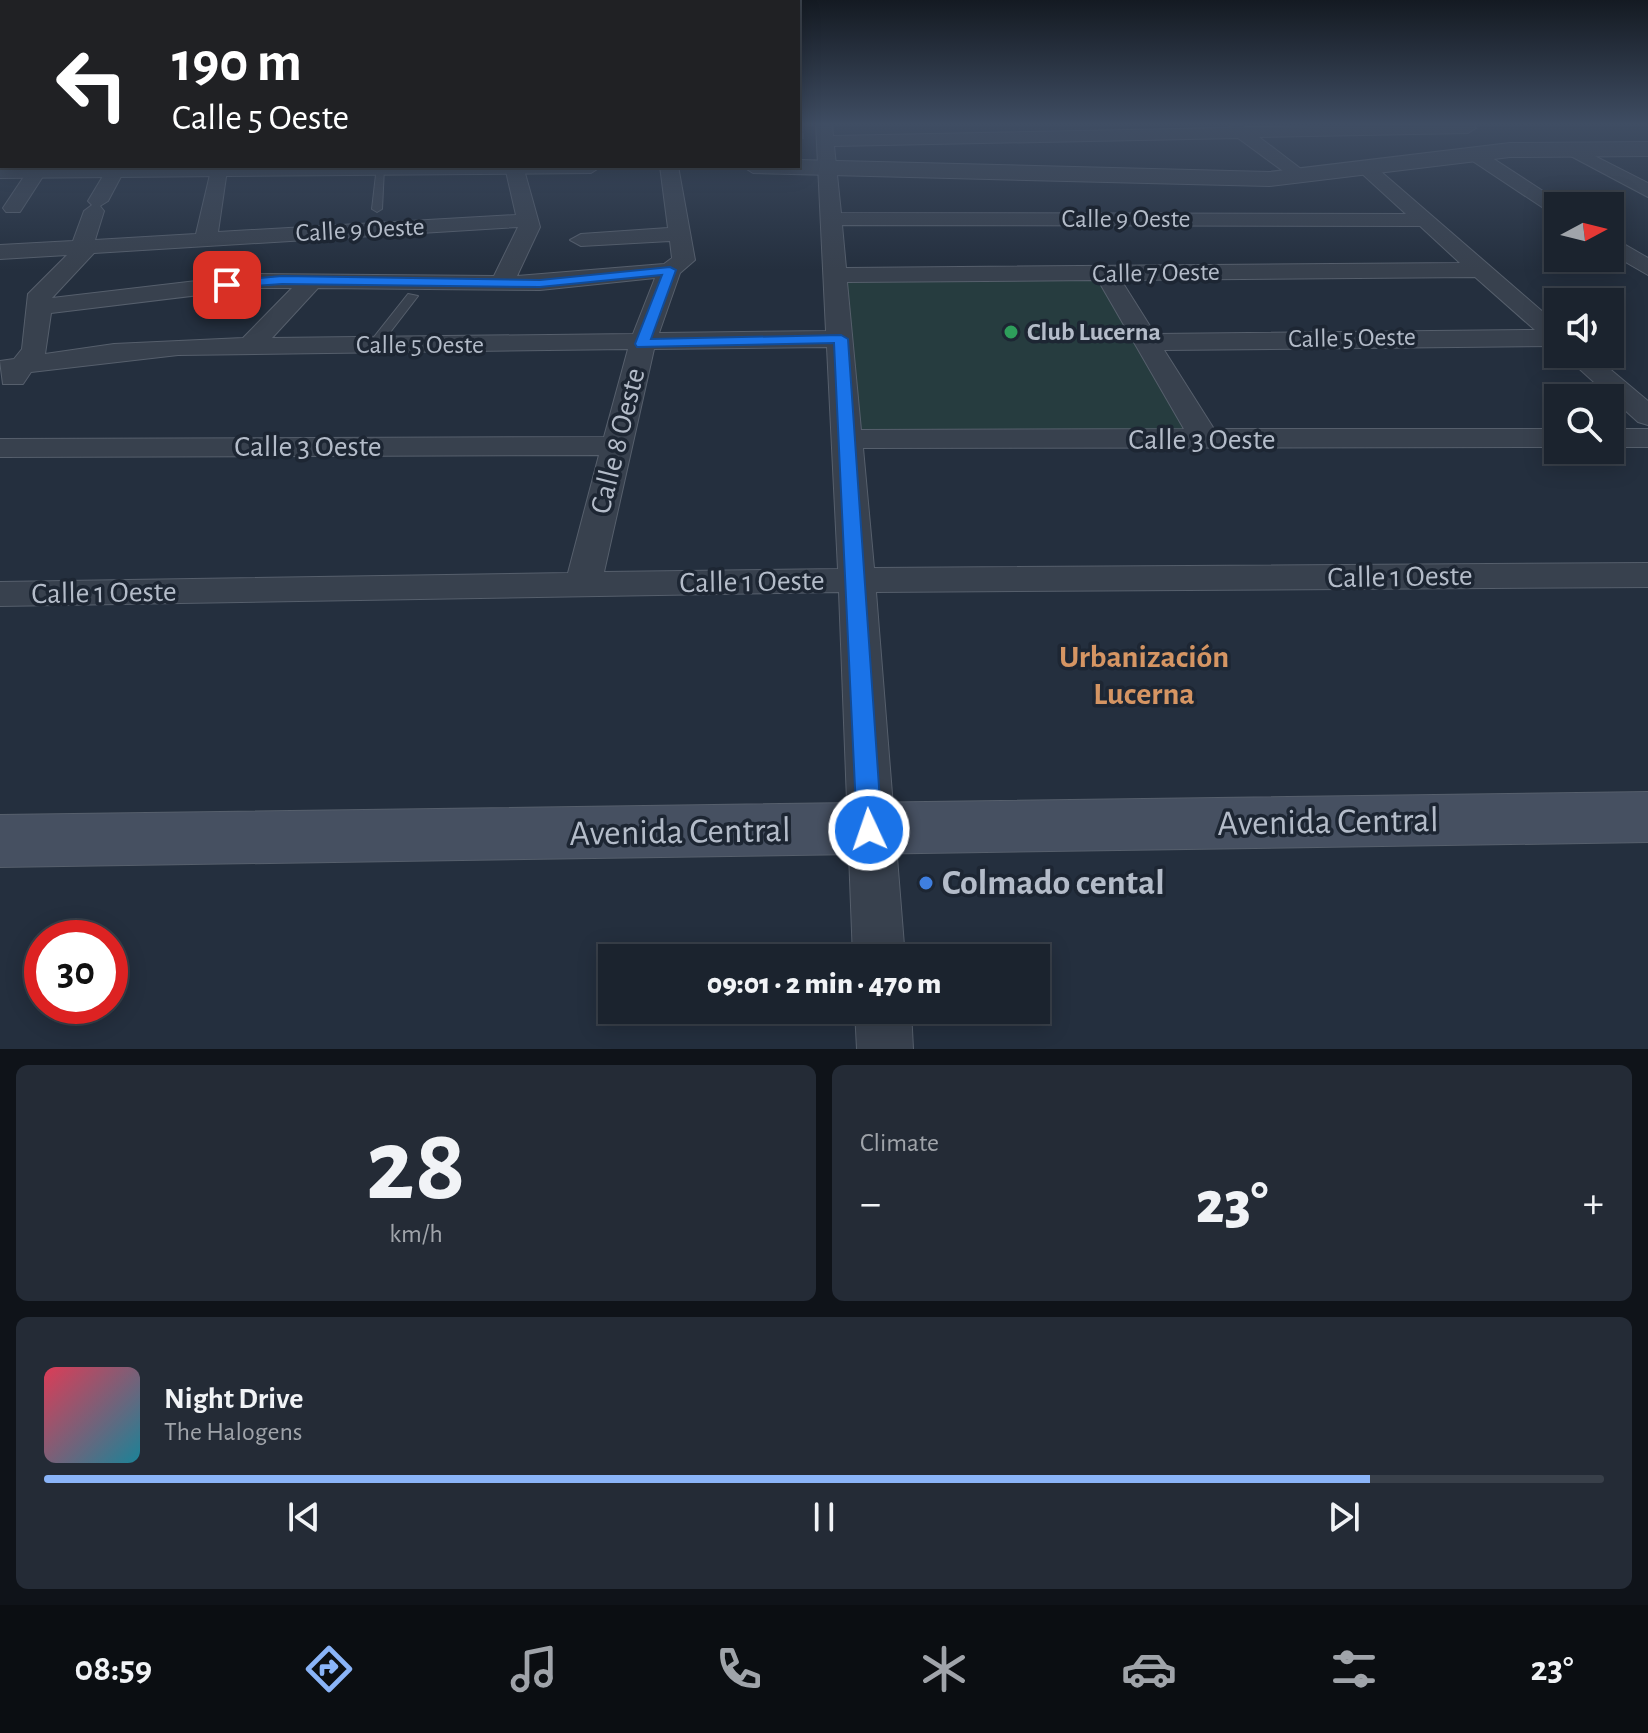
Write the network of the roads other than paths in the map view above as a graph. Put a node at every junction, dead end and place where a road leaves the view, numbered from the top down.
1 (37, 172) edge
2 (114, 172) edge
3 (218, 172) edge
4 (380, 172) edge
5 (515, 172) edge
6 (670, 172) edge
7 (828, 172) edge
8 (1180, 172) edge
9 (1293, 172) edge
10 (1328, 172) edge
11 (1370, 172) edge
12 (1501, 172) edge
13 (1613, 172) edge
14 (1298, 176) junction
15 (1648, 191) edge
16 (1544, 200) edge
17 (13, 208) dead end
18 (377, 209) dead end
19 (831, 219) junction
20 (529, 220) junction
21 (1421, 220) junction
22 (679, 234) junction
23 (206, 239) junction
24 (581, 240) dead end
25 (85, 246) junction
26 (0, 252) edge
27 (1624, 252) edge
28 (1648, 268) edge
29 (670, 270) junction
30 (1479, 270) junction
31 (1106, 274) junction
32 (834, 275) junction
33 (312, 281) junction
34 (502, 284) junction
35 (412, 296) dead end
36 (37, 307) junction
37 (1544, 326) edge
38 (1544, 338) edge
39 (841, 339) junction
40 (1146, 342) junction
41 (642, 344) junction
42 (251, 345) junction
43 (374, 345) junction
44 (12, 367) edge
45 (1592, 368) edge
46 (0, 388) edge
47 (1648, 416) edge
48 (1544, 438) edge
49 (1624, 438) edge
50 (1648, 438) edge
51 (847, 439) junction
52 (1205, 440) junction
53 (616, 446) junction
54 (0, 448) edge
55 (1648, 575) edge
56 (857, 580) junction
57 (583, 586) junction
58 (0, 594) edge
59 (1648, 817) edge
60 (869, 830) junction
61 (0, 841) edge
62 (878, 944) edge
63 (884, 1024) edge
64 (885, 1049) edge

1 - 17 street
2 - 25 street
3 - 23 street
4 - 18 lane
5 - 20 street
6 - 22 street, Calle 8 Oeste
7 - 19 street
8 - 14 street
9 - 14 street
10 - 14 street
11 - 21 street
12 - 16 street
13 - 15 street
19 - 21 street, Calle 9 Oeste
19 - 32 street
20 - 23 street, Calle 9 Oeste
20 - 34 street
21 - 30 street
22 - 24 street
22 - 29 street, Calle 8 Oeste
23 - 25 street, Calle 9 Oeste
25 - 26 street, Calle 9 Oeste
25 - 36 street
27 - 28 street
29 - 34 street
29 - 41 street, Calle 8 Oeste
30 - 31 street, Calle 7 Oeste
30 - 37 street
31 - 32 street, Calle 7 Oeste
31 - 40 street
32 - 39 street
33 - 34 street
33 - 36 street
33 - 42 street
35 - 43 lane
36 - 44 street
38 - 40 street, Calle 5 Oeste
39 - 41 street, Calle 5 Oeste
39 - 51 street
40 - 52 street
41 - 43 street, Calle 5 Oeste
41 - 53 street, Calle 8 Oeste
42 - 43 street, Calle 5 Oeste
42 - 44 street, Calle 5 Oeste
44 - 46 street
45 - 47 street
48 - 52 street, Calle 3 Oeste
49 - 50 street
51 - 52 street, Calle 3 Oeste
51 - 56 street
53 - 54 street, Calle 3 Oeste
53 - 57 street, Calle 8 Oeste
55 - 56 street, Calle 1 Oeste
56 - 57 street, Calle 1 Oeste
56 - 60 street
57 - 58 street, Calle 1 Oeste
59 - 60 main road, Avenida Central
60 - 61 main road, Avenida Central
60 - 62 street
63 - 64 street

